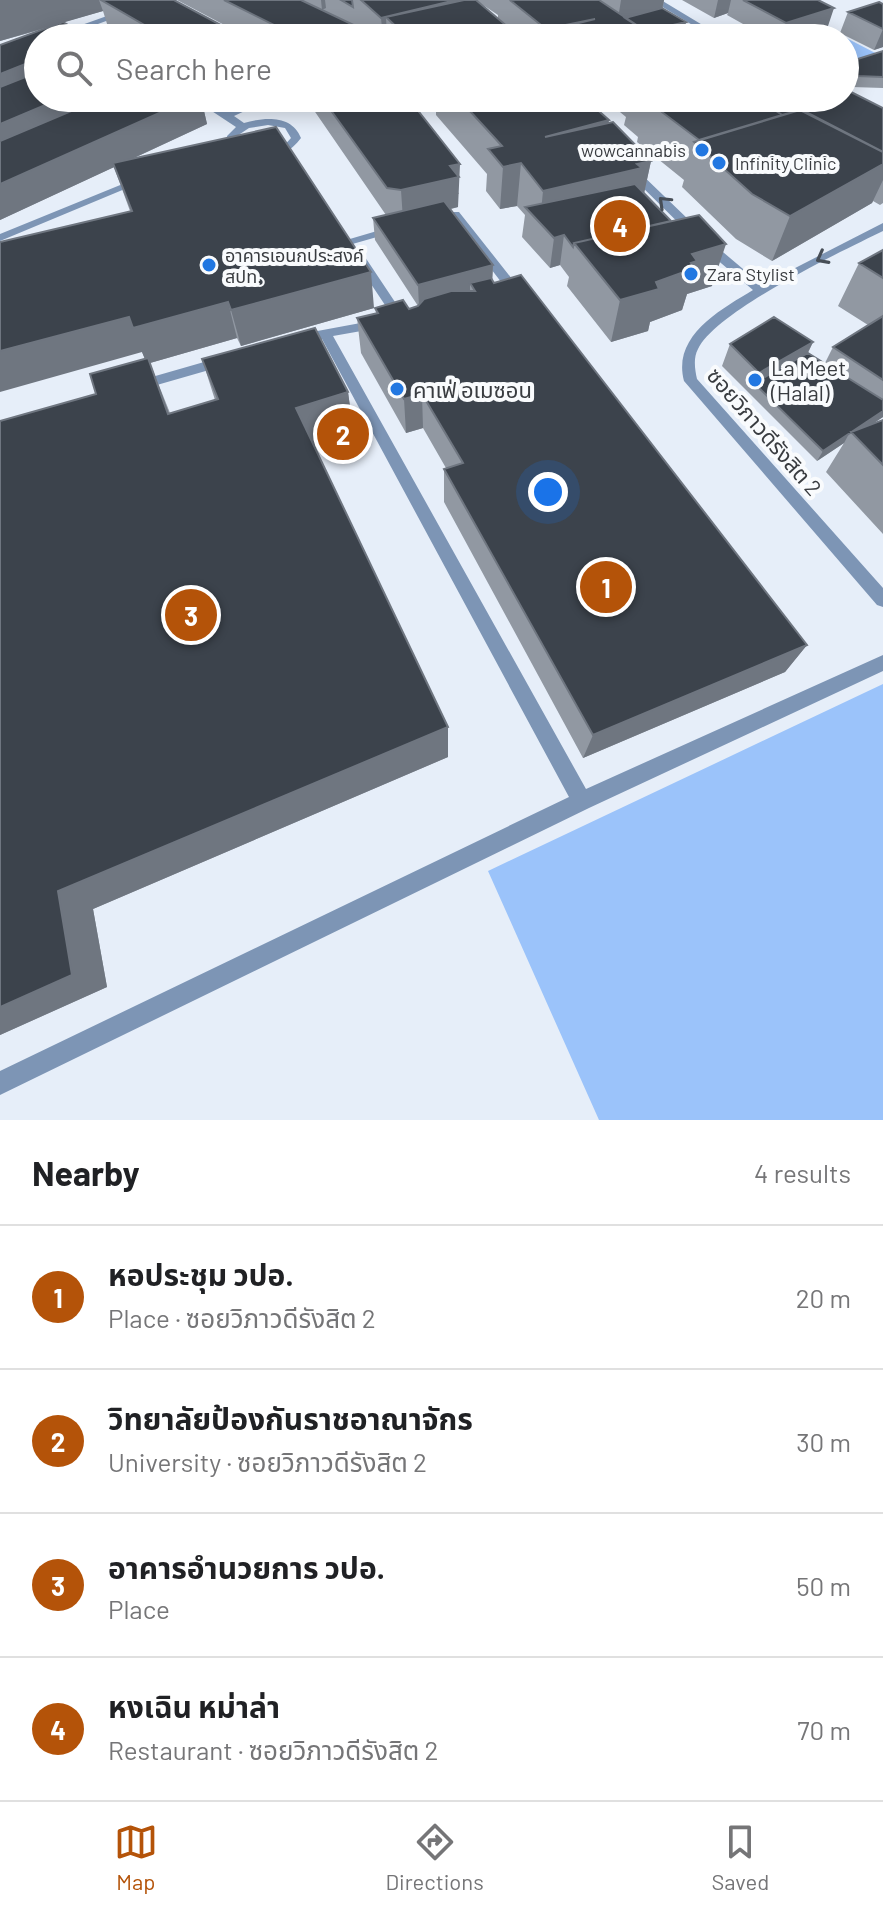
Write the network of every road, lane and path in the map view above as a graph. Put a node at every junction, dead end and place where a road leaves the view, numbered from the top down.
1 (655, 0) edge
2 (132, 10) edge
3 (89, 24) edge
4 (696, 24) edge
5 (220, 112) edge
6 (235, 112) edge
7 (226, 116) junction
8 (244, 127) junction
9 (233, 147) junction
10 (288, 149) junction
11 (219, 152) edge
12 (296, 162) edge
13 (625, 164) edge
14 (148, 178) edge
15 (424, 221) edge
16 (409, 225) edge
17 (883, 226) edge
18 (340, 228) edge
19 (0, 238) edge
20 (349, 241) junction
21 (763, 292) junction
22 (502, 296) edge
23 (415, 317) edge
24 (401, 320) junction
25 (236, 358) edge
26 (118, 391) edge
27 (883, 600) edge
28 (883, 663) edge
29 (582, 801) junction
30 (0, 1083) edge

1 - 4 street
2 - 3 street
5 - 7 street
6 - 7 street
7 - 8 street
8 - 9 street
8 - 10 street
9 - 10 street
9 - 11 street
10 - 12 street
21 -> 13 street
14 - 19 street
15 - 22 street
16 - 20 street
17 -> 21 street, ซอยวิภาวดีรังสิต 2
18 - 20 street
20 - 24 street
21 - 27 street, ซอยวิภาวดีรังสิต 2
23 - 24 street
24 - 29 street
25 - 26 street
28 - 29 street
29 - 30 street

